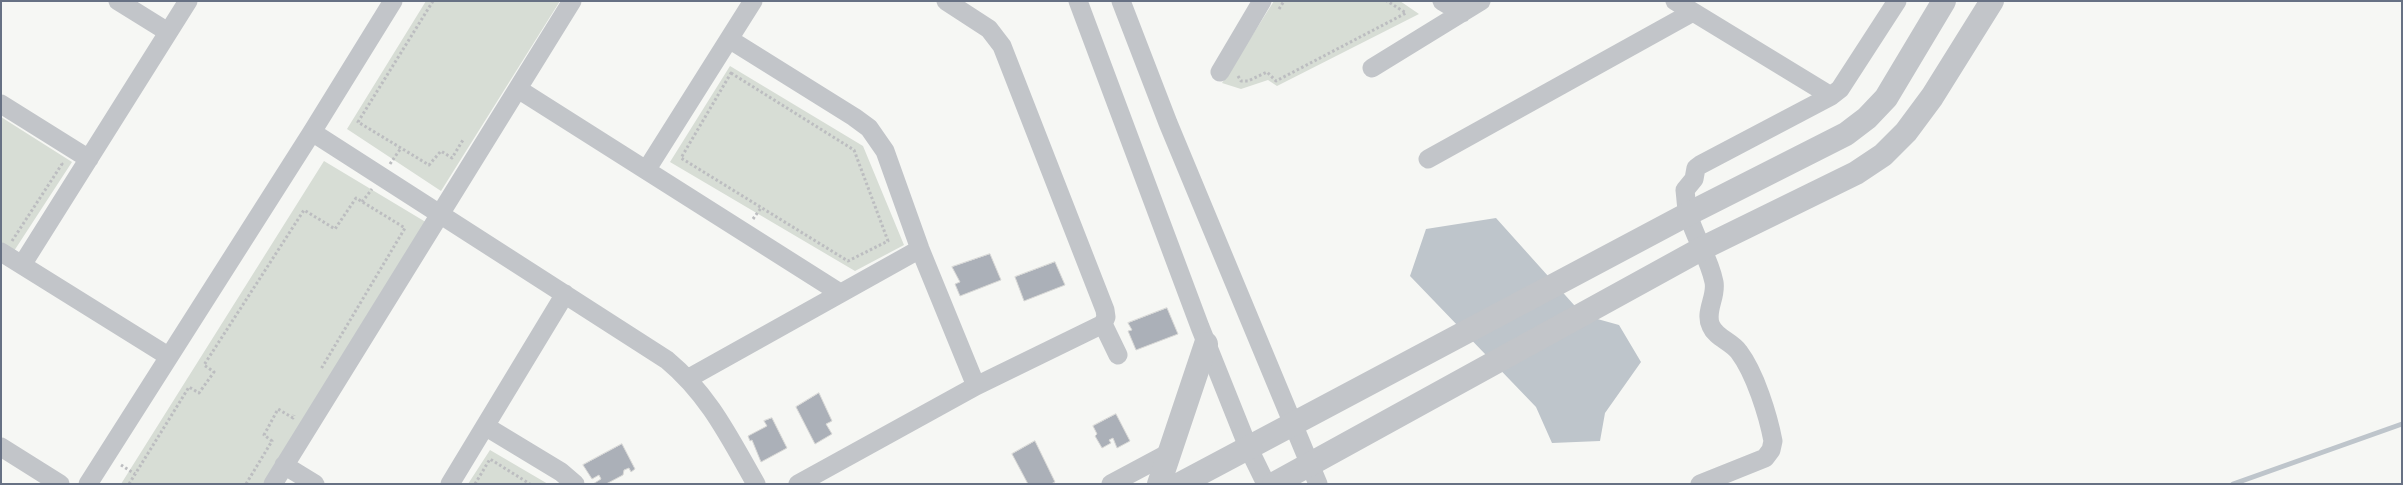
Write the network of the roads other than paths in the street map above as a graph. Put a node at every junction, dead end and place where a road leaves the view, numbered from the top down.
1 (118, 1) edge
2 (188, 1) edge
3 (393, 1) edge
4 (572, 1) edge
5 (753, 1) edge
6 (946, 1) edge
7 (1078, 1) edge
8 (1121, 1) edge
9 (1262, 1) edge
10 (1442, 1) edge
11 (1482, 1) edge
12 (1675, 1) edge
13 (1897, 1) edge
14 (1944, 1) edge
15 (1992, 1) edge
16 (1693, 12) junction
17 (1462, 13) junction
18 (168, 32) junction
19 (729, 39) junction
20 (1372, 68) dead end
21 (1220, 72) dead end
22 (518, 89) junction
23 (1831, 96) junction
24 (1, 104) edge
25 (312, 132) junction
26 (89, 159) junction
27 (1428, 159) dead end
28 (647, 170) junction
29 (440, 214) junction
30 (1688, 214) junction
31 (4, 246) edge
32 (1703, 248) junction
33 (920, 249) junction
34 (22, 265) junction
35 (566, 294) junction
36 (840, 294) junction
37 (1103, 324) junction
38 (1206, 344) junction
39 (1118, 355) dead end
40 (168, 356) junction
41 (689, 378) junction
42 (976, 386) junction
43 (1292, 424) junction
44 (485, 426) junction
45 (1, 447) edge
46 (1248, 447) junction
47 (1169, 453) junction
48 (284, 465) junction
49 (1314, 474) edge
50 (60, 484) edge
51 (88, 484) edge
52 (273, 484) edge
53 (315, 484) edge
54 (450, 484) edge
55 (574, 484) edge
56 (756, 484) edge
57 (798, 484) edge
58 (1111, 484) edge
59 (1159, 484) edge
60 (1180, 484) edge
61 (1266, 484) edge
62 (1274, 484) edge
63 (1700, 484) edge

1 - 18 street
2 - 18 street
3 - 25 street
4 - 22 street
5 - 19 street
6 - 37 street
7 - 38 street
8 - 43 street
9 - 21 street
10 - 17 street
11 - 17 street
12 - 16 street
13 - 23 street
14 - 30 street
15 - 32 street
16 - 23 street
16 - 27 street
17 - 20 street
18 - 26 street
19 - 28 street
19 - 33 street
22 - 28 street
22 - 29 street
23 - 30 street
24 - 26 street
25 - 29 street
25 - 40 street
26 - 34 street
28 - 36 street
29 - 35 street
29 - 48 street
30 - 32 street
30 - 43 street
31 - 34 street
32 - 49 street
32 - 63 street
33 - 36 street
33 - 42 street
34 - 40 street
35 - 41 street
35 - 44 street
36 - 41 street
37 - 39 street
37 - 42 street
38 - 46 street
38 - 47 street
40 - 51 street
41 - 56 street
42 - 57 street
43 - 46 street
43 - 49 street
44 - 54 street
44 - 55 street
45 - 50 street
46 - 60 street
46 - 61 street
47 - 58 street
47 - 59 street
48 - 52 street
48 - 53 street
49 - 62 street

